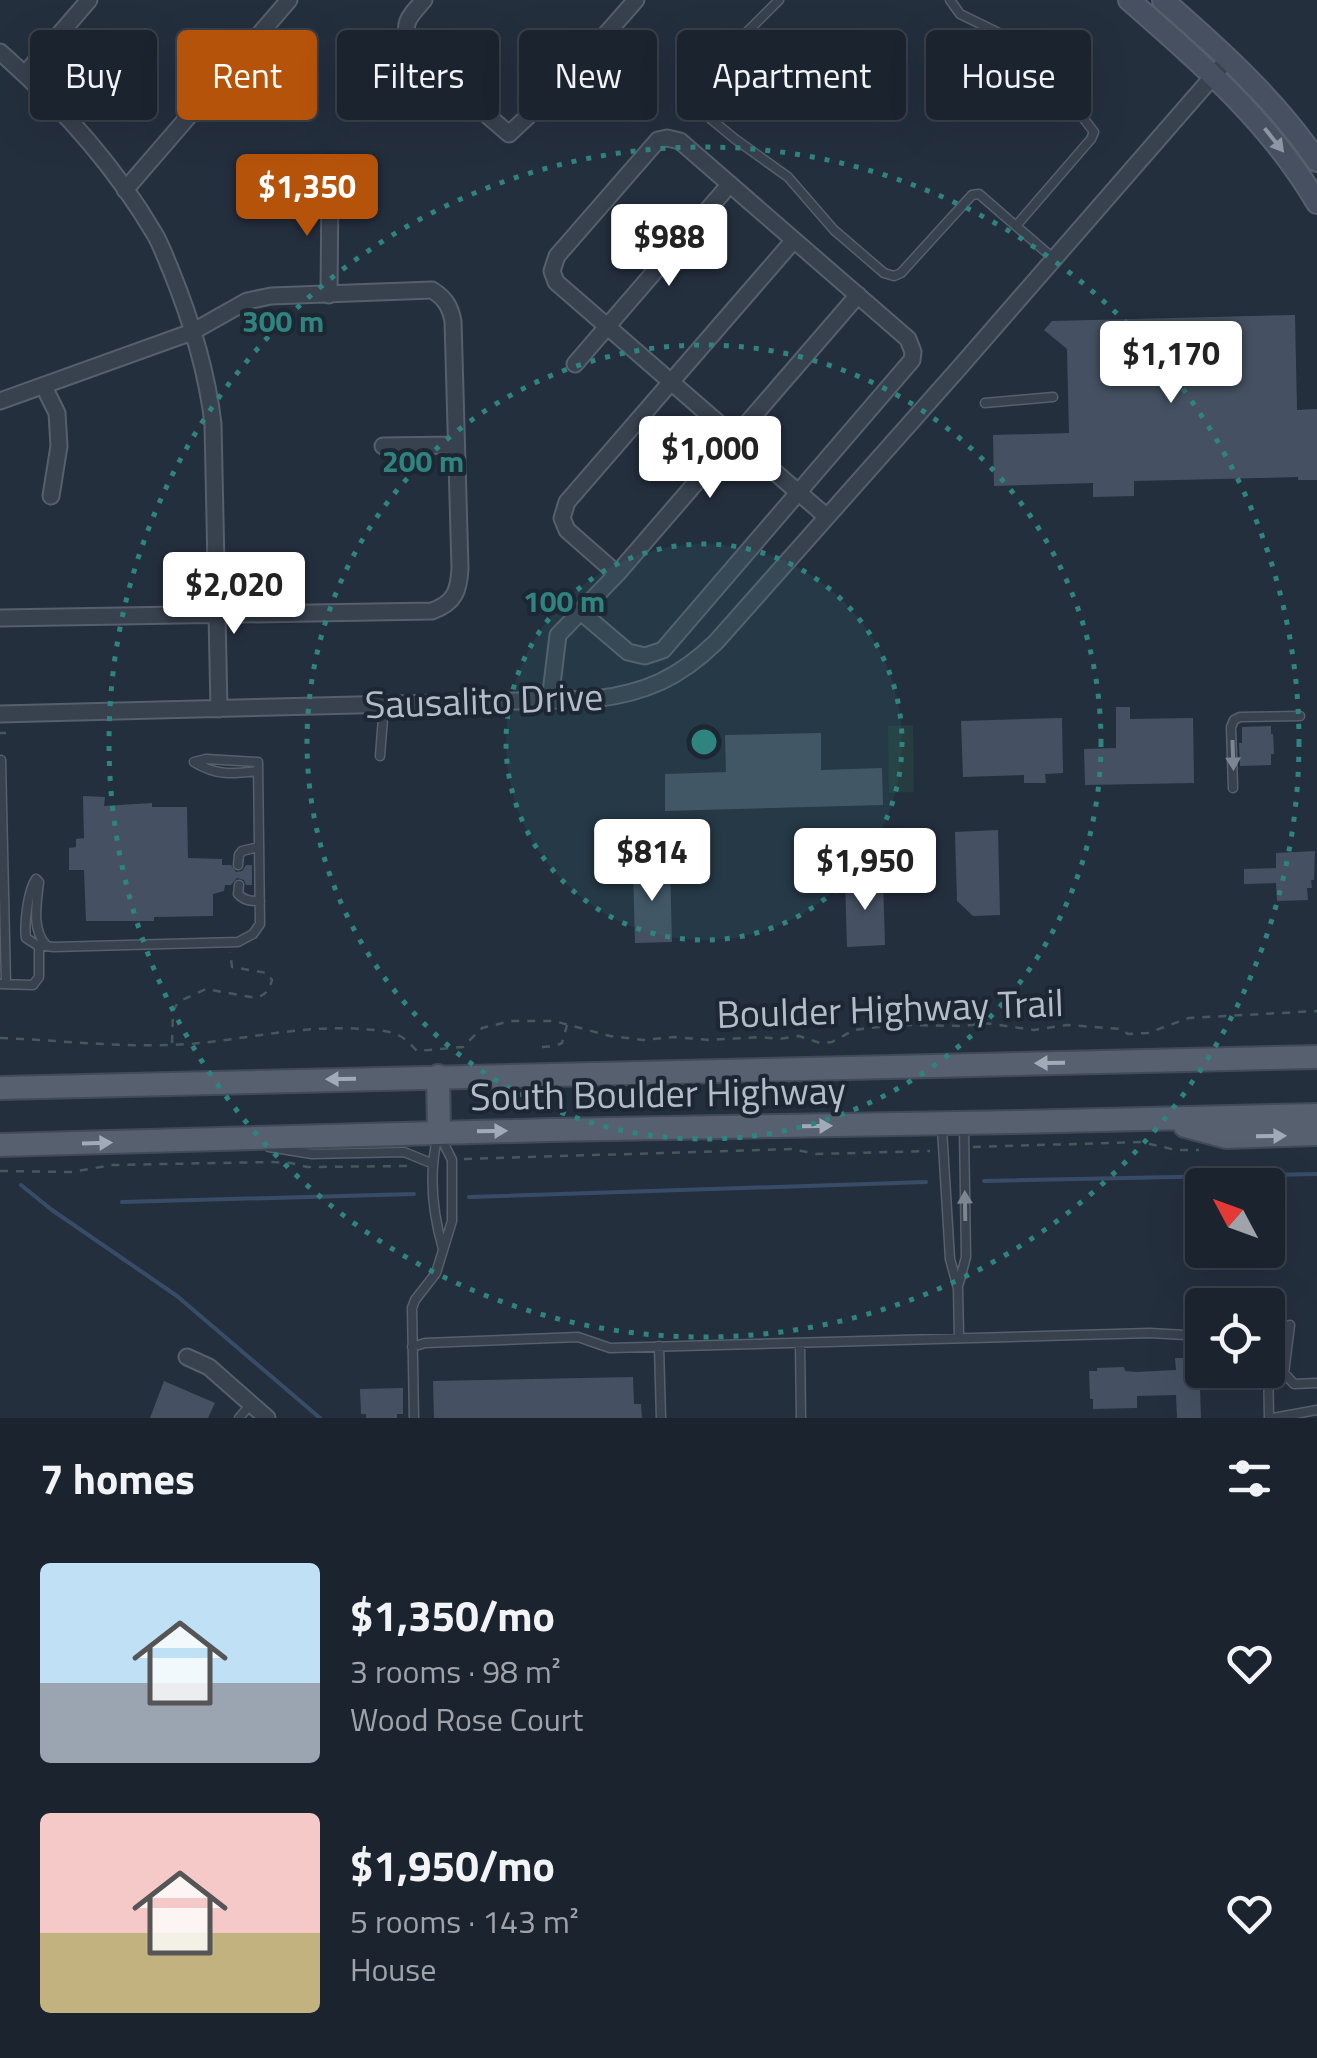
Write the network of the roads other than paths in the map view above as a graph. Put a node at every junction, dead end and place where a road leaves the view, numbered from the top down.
1 (89, 0) edge
2 (289, 0) edge
3 (424, 0) edge
4 (636, 0) edge
5 (779, 0) edge
6 (950, 0) edge
7 (1129, 0) edge
8 (1162, 0) edge
9 (610, 30) edge
10 (0, 52) edge
11 (1221, 68) junction
12 (25, 74) junction
13 (524, 120) edge
14 (1317, 161) edge
15 (330, 184) dead end
16 (730, 184) junction
17 (125, 190) junction
18 (1317, 203) edge
19 (1016, 226) junction
20 (794, 240) junction
21 (1054, 260) junction
22 (329, 295) junction
23 (858, 295) junction
24 (607, 327) junction
25 (192, 332) junction
26 (574, 364) dead end
27 (671, 382) junction
28 (44, 387) junction
29 (1054, 397) dead end
30 (0, 400) edge
31 (985, 403) dead end
32 (735, 438) junction
33 (456, 445) junction
34 (382, 446) dead end
35 (799, 493) junction
36 (51, 496) dead end
37 (826, 516) junction
38 (617, 574) junction
39 (581, 612) junction
40 (216, 614) junction
41 (0, 618) edge
42 (550, 700) junction
43 (384, 705) junction
44 (219, 709) junction
45 (0, 714) edge
46 (1300, 716) dead end
47 (380, 756) dead end
48 (0, 760) edge
49 (258, 767) junction
50 (1233, 788) dead end
51 (259, 847) junction
52 (238, 865) dead end
53 (238, 885) dead end
54 (260, 901) junction
55 (43, 946) junction
56 (3, 984) edge
57 (1317, 1057) edge
58 (438, 1076) junction
59 (0, 1088) edge
60 (1317, 1114) edge
61 (1157, 1119) junction
62 (953, 1124) junction
63 (439, 1133) junction
64 (1317, 1134) edge
65 (225, 1139) junction
66 (0, 1145) edge
67 (431, 1163) junction
68 (443, 1249) junction
69 (958, 1288) junction
70 (1290, 1325) dead end
71 (1185, 1335) edge
72 (959, 1338) junction
73 (800, 1342) junction
74 (659, 1346) junction
75 (412, 1347) junction
76 (187, 1357) dead end
77 (1317, 1383) edge
78 (1271, 1388) edge
79 (251, 1404) junction
80 (1317, 1410) edge
81 (239, 1418) edge
82 (267, 1418) edge
83 (414, 1418) edge
84 (661, 1418) edge
85 (802, 1418) edge
86 (1274, 1418) edge

1 - 12 street
2 - 17 street
3 - 13 street
4 - 9 street
5 - 19 lane
6 - 19 lane
7 - 11 main road
8 - 11 main road
10 - 12 street
11 - 14 main road
11 -> 18 main road
11 - 21 street, Sausalito Drive
12 - 17 street
15 - 22 street
16 - 20 street
16 - 24 street
16 - 24 street
17 - 25 street
19 - 21 lane
20 - 23 street
20 - 27 street
21 - 37 street, Sausalito Drive
22 - 25 street
22 - 33 street
23 - 32 street
23 - 35 street
24 - 26 street
24 - 27 street
25 - 28 street
25 - 40 street
27 - 32 street
27 - 38 street
28 - 30 street
28 - 36 street
29 - 31 lane
32 - 35 street
32 - 38 street
33 - 34 street
33 - 40 street
35 - 37 street
35 - 39 street
37 - 42 street, Sausalito Drive
38 - 39 street
39 - 42 street
40 - 41 street
40 - 44 street
42 - 43 street, Sausalito Drive
43 - 44 street, Sausalito Drive
43 - 47 lane
44 - 45 street, Sausalito Drive
46 -> 50 lane
48 - 56 lane
49 - 49 lane
49 - 51 lane
51 - 52 lane
51 - 54 lane
53 - 54 lane
54 - 55 lane
55 - 55 lane
55 - 56 lane
57 -> 58 main road, South Boulder Highway
58 -> 59 main road, South Boulder Highway
58 - 63 main road
60 - 61 main road, South Boulder Highway
61 - 62 main road, South Boulder Highway
61 -> 64 main road
63 -> 62 main road, South Boulder Highway
62 - 69 lane
69 -> 62 lane
63 - 65 main road, South Boulder Highway
63 - 67 lane
63 - 68 lane
66 -> 65 main road, South Boulder Highway
65 - 67 lane
67 - 68 lane
68 - 75 lane
69 - 72 lane
70 - 77 lane
71 - 72 lane
72 - 73 lane
73 - 74 lane
73 - 85 lane
74 - 75 lane
74 - 84 lane
75 - 83 lane
76 - 79 street
78 - 86 lane
79 - 81 lane
79 - 82 street
80 - 86 lane

